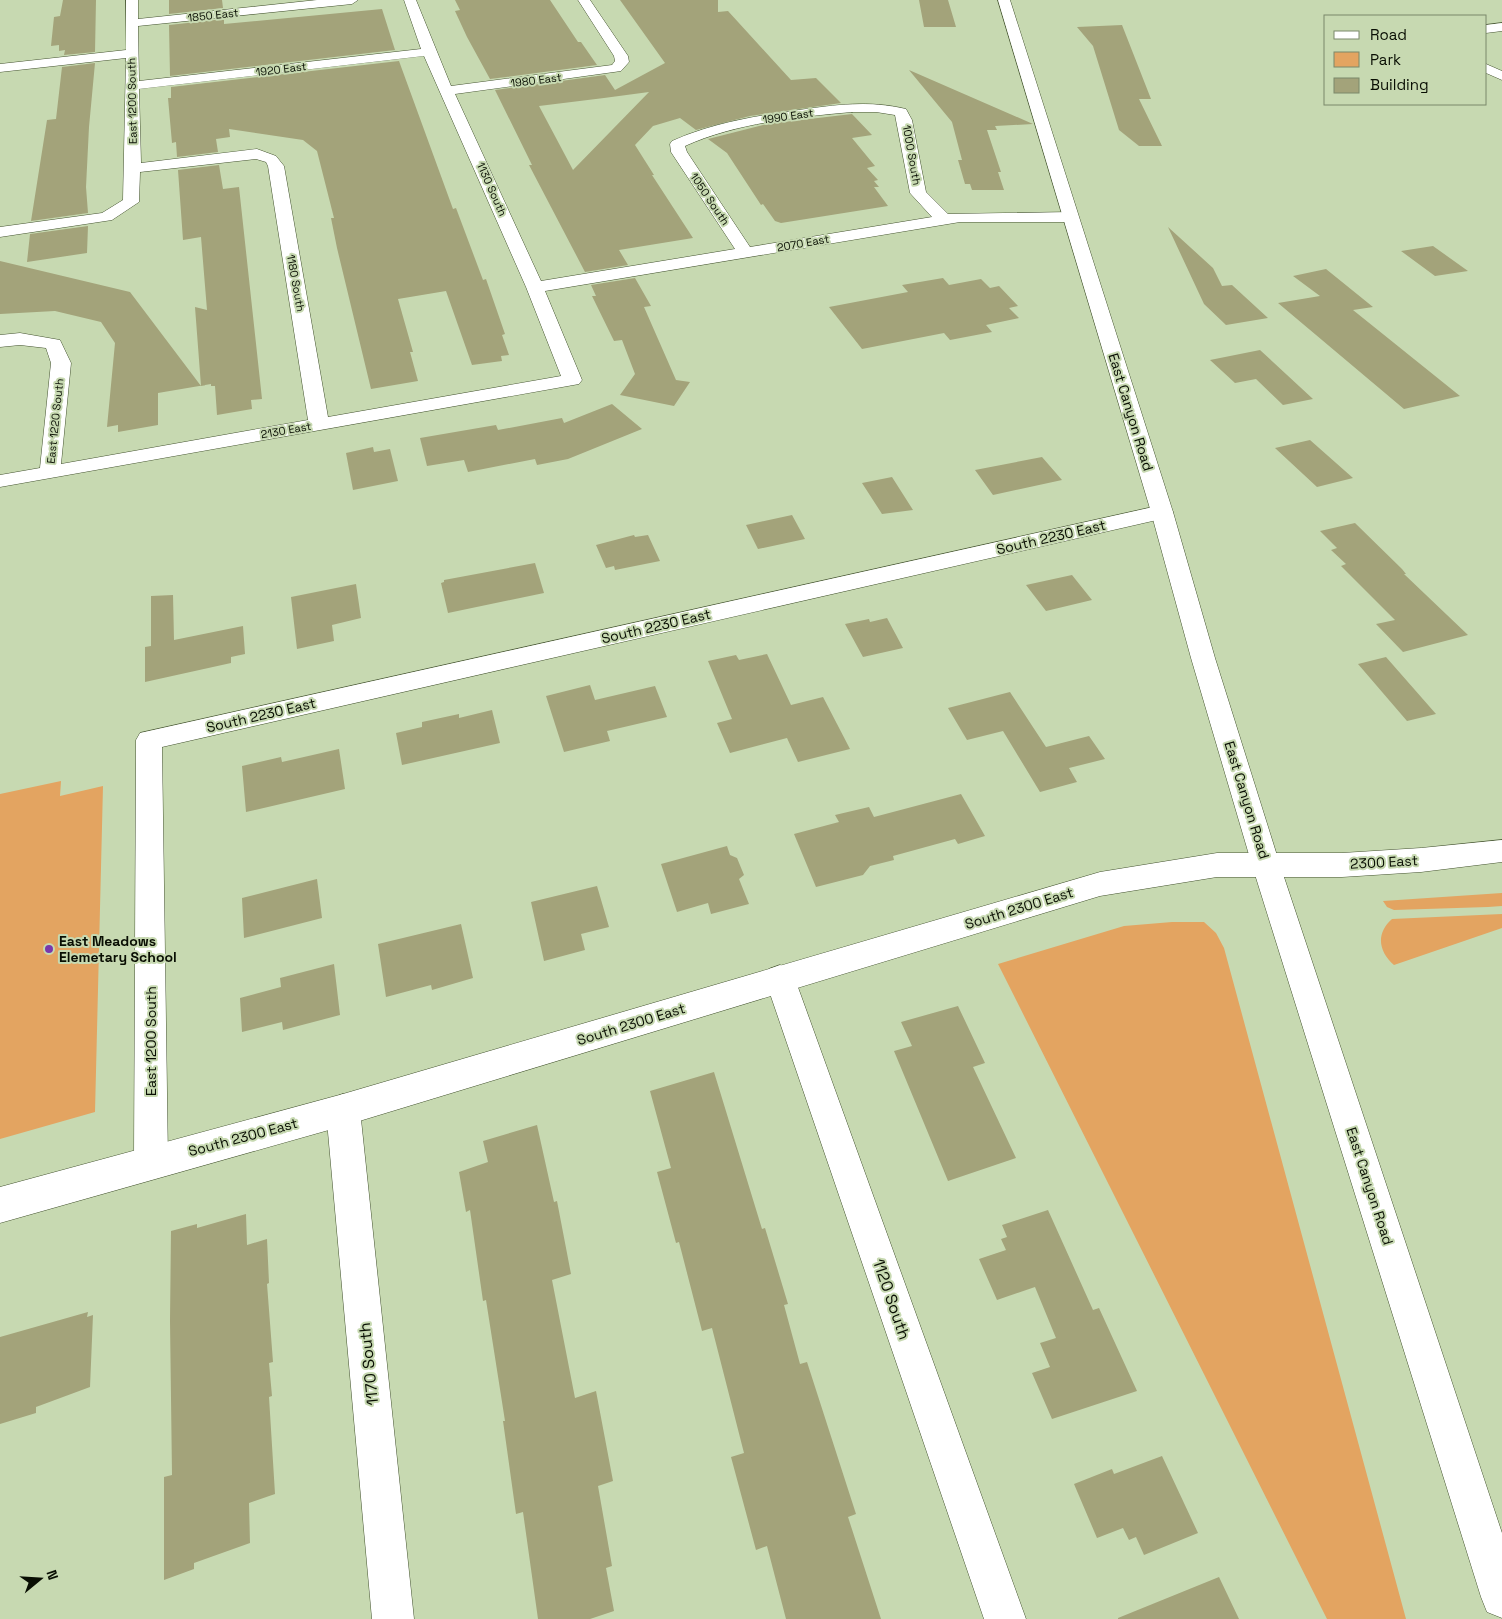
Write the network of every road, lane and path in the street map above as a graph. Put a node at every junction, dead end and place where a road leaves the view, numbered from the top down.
1 (132, 0) edge
2 (352, 0) edge
3 (410, 0) edge
4 (584, 0) edge
5 (1004, 0) edge
6 (132, 23) junction
7 (1502, 27) edge
8 (1487, 30) edge
9 (429, 52) junction
10 (132, 53) junction
11 (0, 68) edge
12 (1487, 68) edge
13 (1502, 76) edge
14 (133, 86) junction
15 (448, 91) junction
16 (901, 112) joint
17 (677, 144) joint
18 (133, 168) junction
19 (1071, 217) junction
20 (944, 219) junction
21 (0, 232) edge
22 (746, 253) junction
23 (535, 287) junction
24 (0, 341) edge
25 (572, 380) joint
26 (318, 424) junction
27 (50, 472) junction
28 (0, 481) edge
29 (1162, 512) junction
30 (149, 740) joint
31 (1502, 851) edge
32 (1266, 865) junction
33 (780, 979) junction
34 (343, 1110) junction
35 (151, 1162) junction
36 (0, 1205) edge
37 (1502, 1597) edge
38 (393, 1619) edge
39 (1005, 1619) edge

1 - 6 street, East 1200 South
2 - 6 street, 1850 East
3 - 9 street, 1130 South
4 - 15 street, 1980 East
5 - 19 street, East Canyon Road
6 - 10 street, East 1200 South
7 - 8 street
9 - 14 street, 1920 East
9 - 15 street, 1130 South
10 - 11 street
10 - 14 street, East 1200 South
12 - 13 street
14 - 18 street, East 1200 South
15 - 23 street, 1130 South
16 - 17 street, 1990 East
16 - 20 street, 1000 South
17 - 22 street, 1050 South
18 - 21 street, East 1200 South
18 - 26 street, 1180 South
19 - 20 street, 2070 East
19 - 29 street, East Canyon Road
20 - 22 street, 2070 East
22 - 23 street, 2070 East
23 - 25 street, 1130 South
24 - 27 street, East 1220 South
25 - 26 street, 2130 East
26 - 27 street, 2130 East
27 - 28 street, 2130 East
29 - 30 street, South 2230 East
29 - 32 street, East Canyon Road
30 - 35 street, East 1200 South
31 - 32 street, 2300 East
32 - 33 street, South 2300 East
32 - 37 street, East Canyon Road
33 - 34 street, South 2300 East
33 - 39 street, 1120 South
34 - 35 street, South 2300 East
34 - 38 street, 1170 South
35 - 36 street, South 2300 East

